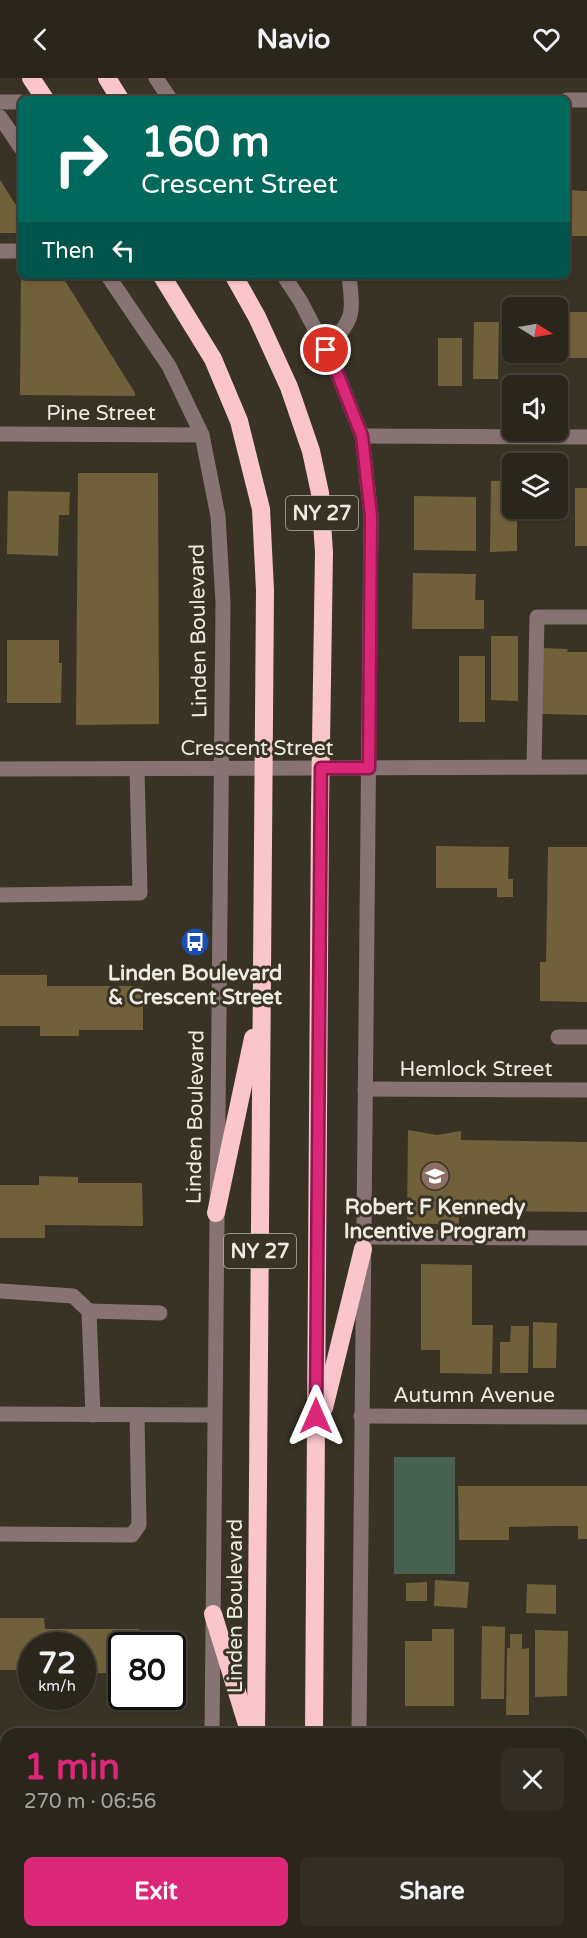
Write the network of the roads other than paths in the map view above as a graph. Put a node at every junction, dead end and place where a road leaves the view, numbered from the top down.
1 (31, 78) edge
2 (106, 78) edge
3 (156, 78) edge
4 (43, 96) edge
5 (118, 96) edge
6 (168, 96) edge
7 (570, 100) edge
8 (587, 100) edge
9 (0, 102) edge
10 (18, 102) edge
11 (0, 117) edge
12 (18, 144) edge
13 (0, 251) edge
14 (18, 251) edge
15 (110, 279) edge
16 (164, 279) edge
17 (236, 279) edge
18 (286, 279) edge
19 (349, 279) edge
20 (326, 350) junction
21 (0, 434) edge
22 (202, 435) junction
23 (362, 436) junction
24 (587, 437) edge
25 (587, 617) edge
26 (534, 767) junction
27 (587, 767) edge
28 (221, 768) junction
29 (264, 768) junction
30 (321, 768) junction
31 (369, 768) junction
32 (0, 769) edge
33 (137, 769) junction
34 (0, 895) edge
35 (261, 998) junction
36 (558, 1037) dead end
37 (587, 1037) edge
38 (365, 1089) junction
39 (587, 1090) edge
40 (216, 1213) junction
41 (587, 1238) edge
42 (363, 1243) junction
43 (0, 1291) edge
44 (89, 1311) junction
45 (160, 1313) dead end
46 (0, 1414) edge
47 (93, 1414) junction
48 (136, 1415) junction
49 (214, 1415) junction
50 (361, 1416) junction
51 (587, 1417) edge
52 (316, 1439) junction
53 (0, 1534) edge
54 (213, 1614) junction
55 (212, 1728) edge
56 (248, 1728) edge
57 (256, 1728) edge
58 (314, 1728) edge
59 (359, 1728) edge

1 - 4 highway
2 - 5 highway
3 - 6 street
7 - 8 street
9 - 10 street
11 - 12 street
13 - 14 street
15 - 22 street, Linden Boulevard
16 - 29 highway, Linden Boulevard / NY 27
17 - 30 highway, NY 27
18 - 20 street
19 - 20 street
20 - 23 street
21 - 22 street, Pine Street
22 - 28 street, Linden Boulevard
23 - 24 street
23 - 31 street
25 - 26 street
26 - 27 street, Crescent Street
26 - 31 street, Crescent Street
28 - 29 street, Crescent Street
28 - 33 street, Crescent Street
28 - 40 street, Linden Boulevard
29 - 30 street, Crescent Street
29 - 35 highway, Linden Boulevard / NY 27
30 - 31 street, Crescent Street
30 - 52 highway, NY 27
31 - 38 street
32 - 33 street, Crescent Street
33 - 34 street
35 - 40 highway
35 - 57 highway, Linden Boulevard / NY 27
36 - 37 street
38 - 39 street, Hemlock Street
38 - 42 street
40 - 49 street, Linden Boulevard
41 - 42 street
42 - 50 street
42 - 52 highway
43 - 44 street
44 - 45 street
44 - 47 street
46 - 47 street
47 - 48 street
48 - 49 street
48 - 53 street
49 - 54 street, Linden Boulevard
50 - 51 street, Autumn Avenue
50 - 59 street
52 - 58 highway, NY 27
54 - 55 street, Linden Boulevard
54 - 56 highway

